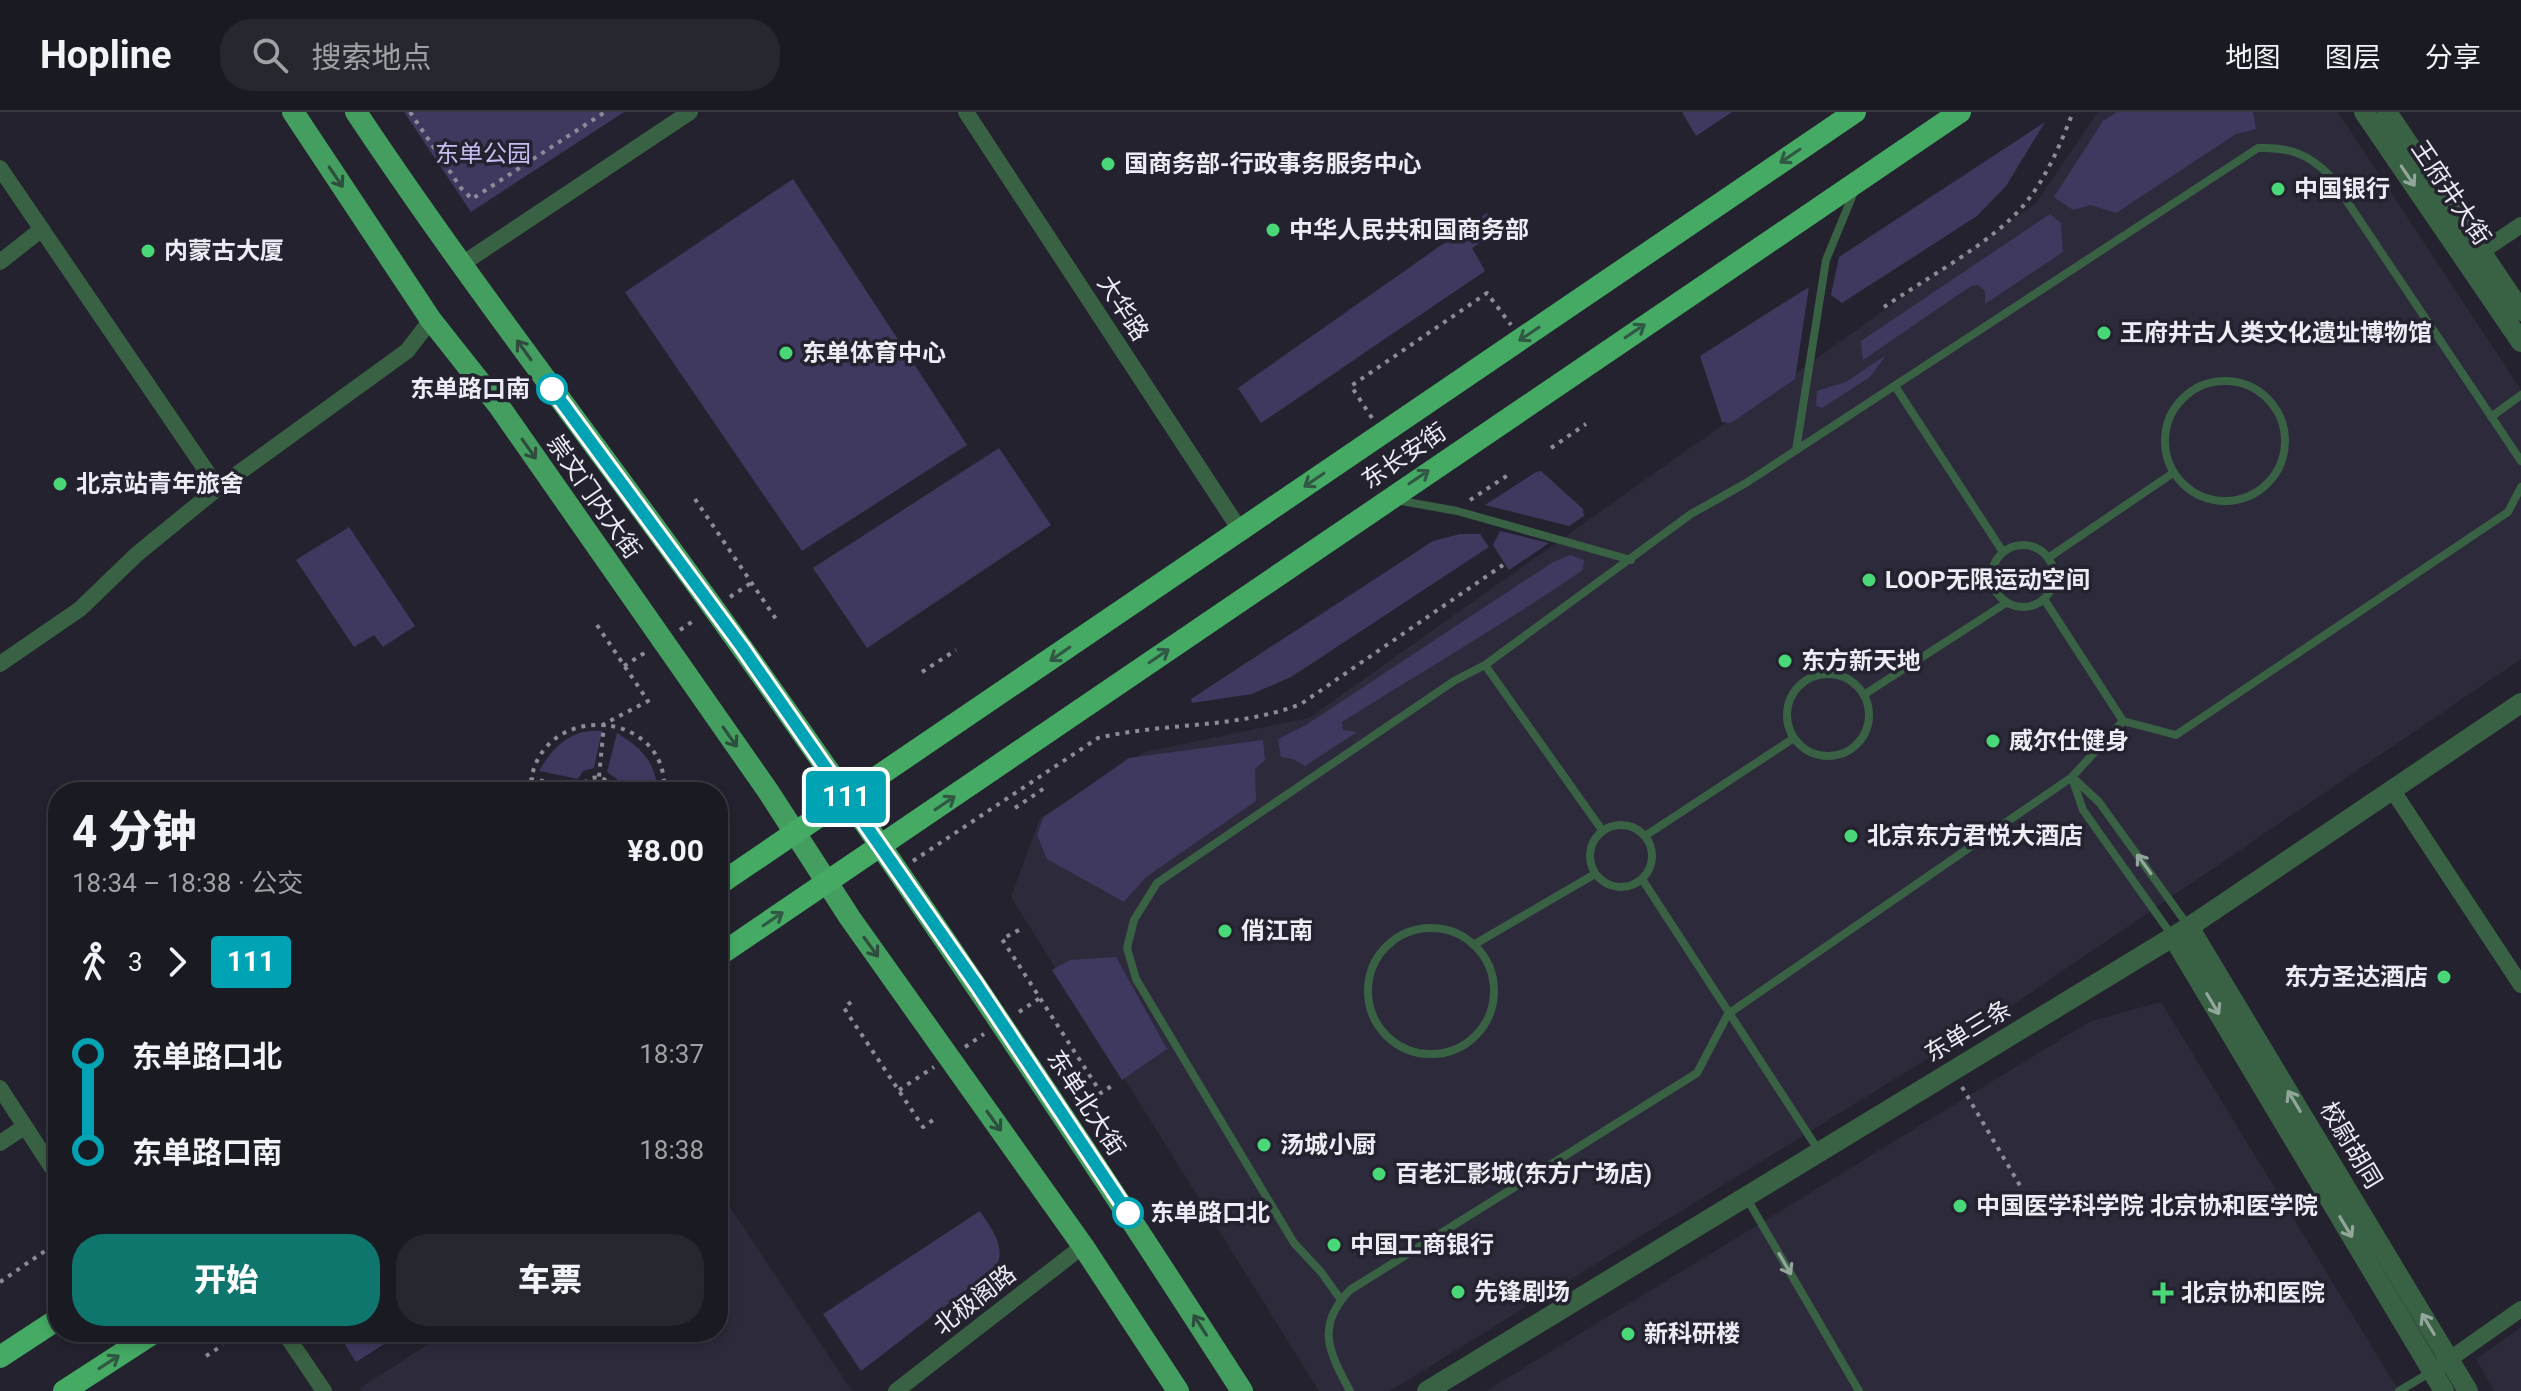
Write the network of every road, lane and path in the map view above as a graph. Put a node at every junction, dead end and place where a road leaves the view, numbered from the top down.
1 (293, 112) edge
2 (356, 112) edge
3 (410, 112) edge
4 (605, 112) edge
5 (690, 112) edge
6 (966, 112) edge
7 (1855, 112) edge
8 (1960, 112) edge
9 (2073, 112) edge
10 (2364, 112) edge
11 (2387, 112) edge
12 (0, 168) edge
13 (1859, 180) junction
14 (2521, 225) edge
15 (42, 229) junction
16 (2481, 252) junction
17 (0, 262) edge
18 (462, 264) junction
19 (1884, 307) dead end
20 (2521, 311) edge
21 (431, 320) junction
22 (1522, 339) junction
23 (2521, 342) edge
24 (1895, 386) junction
25 (2521, 395) edge
26 (2491, 417) junction
27 (1586, 424) dead end
28 (1383, 433) junction
29 (1551, 448) dead end
30 (1796, 450) junction
31 (2521, 461) edge
32 (2173, 473) junction
33 (1508, 475) dead end
34 (2521, 487) edge
35 (218, 488) junction
36 (1474, 497) dead end
37 (1387, 498) junction
38 (695, 499) dead end
39 (1240, 530) junction
40 (2003, 552) junction
41 (2048, 558) junction
42 (1631, 560) junction
43 (1503, 565) dead end
44 (751, 583) junction
45 (726, 599) dead end
46 (2044, 599) junction
47 (2006, 603) junction
48 (701, 616) dead end
49 (778, 622) dead end
50 (597, 625) dead end
51 (675, 633) dead end
52 (650, 649) dead end
53 (956, 650) dead end
54 (0, 664) edge
55 (1485, 665) junction
56 (624, 666) junction
57 (922, 672) dead end
58 (1865, 694) junction
59 (2521, 703) edge
60 (2123, 721) junction
61 (604, 724) junction
62 (1794, 738) junction
63 (599, 777) junction
64 (2072, 777) junction
65 (530, 779) joint
66 (544, 782) edge
67 (586, 782) edge
68 (608, 782) edge
69 (662, 782) edge
70 (1046, 787) dead end
71 (2393, 791) junction
72 (848, 800) junction
73 (1015, 808) dead end
74 (1602, 830) junction
75 (796, 834) junction
76 (1645, 836) junction
77 (880, 847) junction
78 (896, 871) junction
79 (1595, 874) junction
80 (728, 878) edge
81 (1642, 879) junction
82 (827, 882) junction
83 (1019, 930) dead end
84 (2181, 932) junction
85 (1475, 944) junction
86 (728, 949) edge
87 (2521, 985) edge
88 (1040, 998) junction
89 (851, 1002) dead end
90 (1728, 1014) junction
91 (1014, 1015) dead end
92 (989, 1031) dead end
93 (963, 1048) dead end
94 (937, 1065) dead end
95 (1953, 1071) junction
96 (1113, 1085) dead end
97 (0, 1088) edge
98 (899, 1090) junction
99 (933, 1120) dead end
100 (24, 1127) junction
101 (0, 1143) edge
102 (1819, 1152) junction
103 (48, 1162) edge
104 (2022, 1189) dead end
105 (1746, 1196) junction
106 (1083, 1246) junction
107 (48, 1249) edge
108 (0, 1282) edge
109 (1341, 1300) junction
110 (2521, 1309) edge
111 (48, 1326) edge
112 (140, 1342) edge
113 (291, 1342) edge
114 (223, 1345) dead end
115 (206, 1356) dead end
116 (0, 1357) edge
117 (2440, 1366) junction
118 (1425, 1390) edge
119 (64, 1391) edge
120 (324, 1391) edge
121 (896, 1391) edge
122 (1178, 1391) edge
123 (1242, 1391) edge
124 (1350, 1391) edge
125 (1859, 1391) edge
126 (2399, 1391) edge
127 (2444, 1391) edge
128 (2468, 1391) edge

1 -> 21 main road, 崇文门内大街
2 - 18 main road, 崇文门内大街
3 - 4 path
5 - 18 street
6 - 39 street, 大华路
7 -> 22 highway, 东长安街
8 - 13 highway, 东长安街
9 - 19 path
10 -> 23 street, 王府井大街
11 - 16 street, 王府井大街
12 - 15 street
13 - 30 lane
37 -> 13 highway, 东长安街
14 - 16 street
15 - 17 street
15 - 35 street
16 - 20 street, 王府井大街
72 -> 18 main road, 崇文门内大街
21 - 35 street
21 -> 75 main road, 崇文门内大街
22 - 28 highway, 东长安街
22 - 28 path
24 - 26 lane
24 - 30 lane
24 - 40 lane
25 - 26 lane
26 - 31 lane
27 - 29 path
28 -> 39 highway, 东长安街
30 - 42 lane
32 - 32 lane
32 - 41 lane
33 - 36 path
34 - 60 lane
35 - 54 street
37 - 42 lane
77 -> 37 highway, 东长安街
38 - 44 path
39 -> 72 highway, 东长安街
40 - 41 lane
40 - 47 lane
41 - 46 lane
42 - 55 lane
43 - 78 path
44 - 45 path
44 - 49 path
46 - 47 lane
46 - 60 lane
47 - 58 lane
48 - 51 path
50 - 56 path
52 - 56 path
53 - 57 path
55 - 74 lane
55 - 109 lane
56 - 61 path
58 - 62 lane
58 - 62 lane
59 - 71 street, 东单三条
60 - 64 lane
61 - 63 path
61 - 65 path
61 - 69 path
62 - 76 lane
63 - 67 path
63 - 68 path
84 -> 64 lane
64 - 84 lane
64 - 90 lane
65 - 66 path
70 - 73 path
71 - 84 street, 东单三条
71 - 87 street
72 - 75 highway, 东长安街
72 - 77 main road, 崇文门内大街
74 - 76 lane
74 - 79 lane
75 - 80 highway, 东长安街
75 - 82 main road, 崇文门内大街
76 - 81 lane
77 - 78 main road, 东单北大街
77 - 82 highway, 东长安街
123 -> 78 main road, 东单北大街
79 - 81 lane
79 - 85 lane
81 - 90 lane
86 -> 82 highway, 东长安街
82 -> 106 main road
83 - 88 path
84 - 95 street, 东单三条
84 - 117 street, 校尉胡同
85 - 85 lane
88 - 91 path
88 - 96 path
89 - 98 path
90 - 102 lane
90 - 109 lane
92 - 93 path
94 - 98 path
95 - 102 street, 东单三条
95 - 104 path
97 - 100 street
98 - 99 path
100 - 101 street
100 - 103 street
102 - 105 street, 东单三条
105 - 118 street, 东单三条
105 -> 125 lane
106 - 121 street, 北极阁路
106 - 122 main road
107 - 108 path
109 - 124 lane
110 - 117 street
111 - 116 highway
119 -> 112 highway
113 - 120 street
114 - 115 path
117 - 126 lane
117 - 127 street, 校尉胡同
117 - 128 street, 校尉胡同

